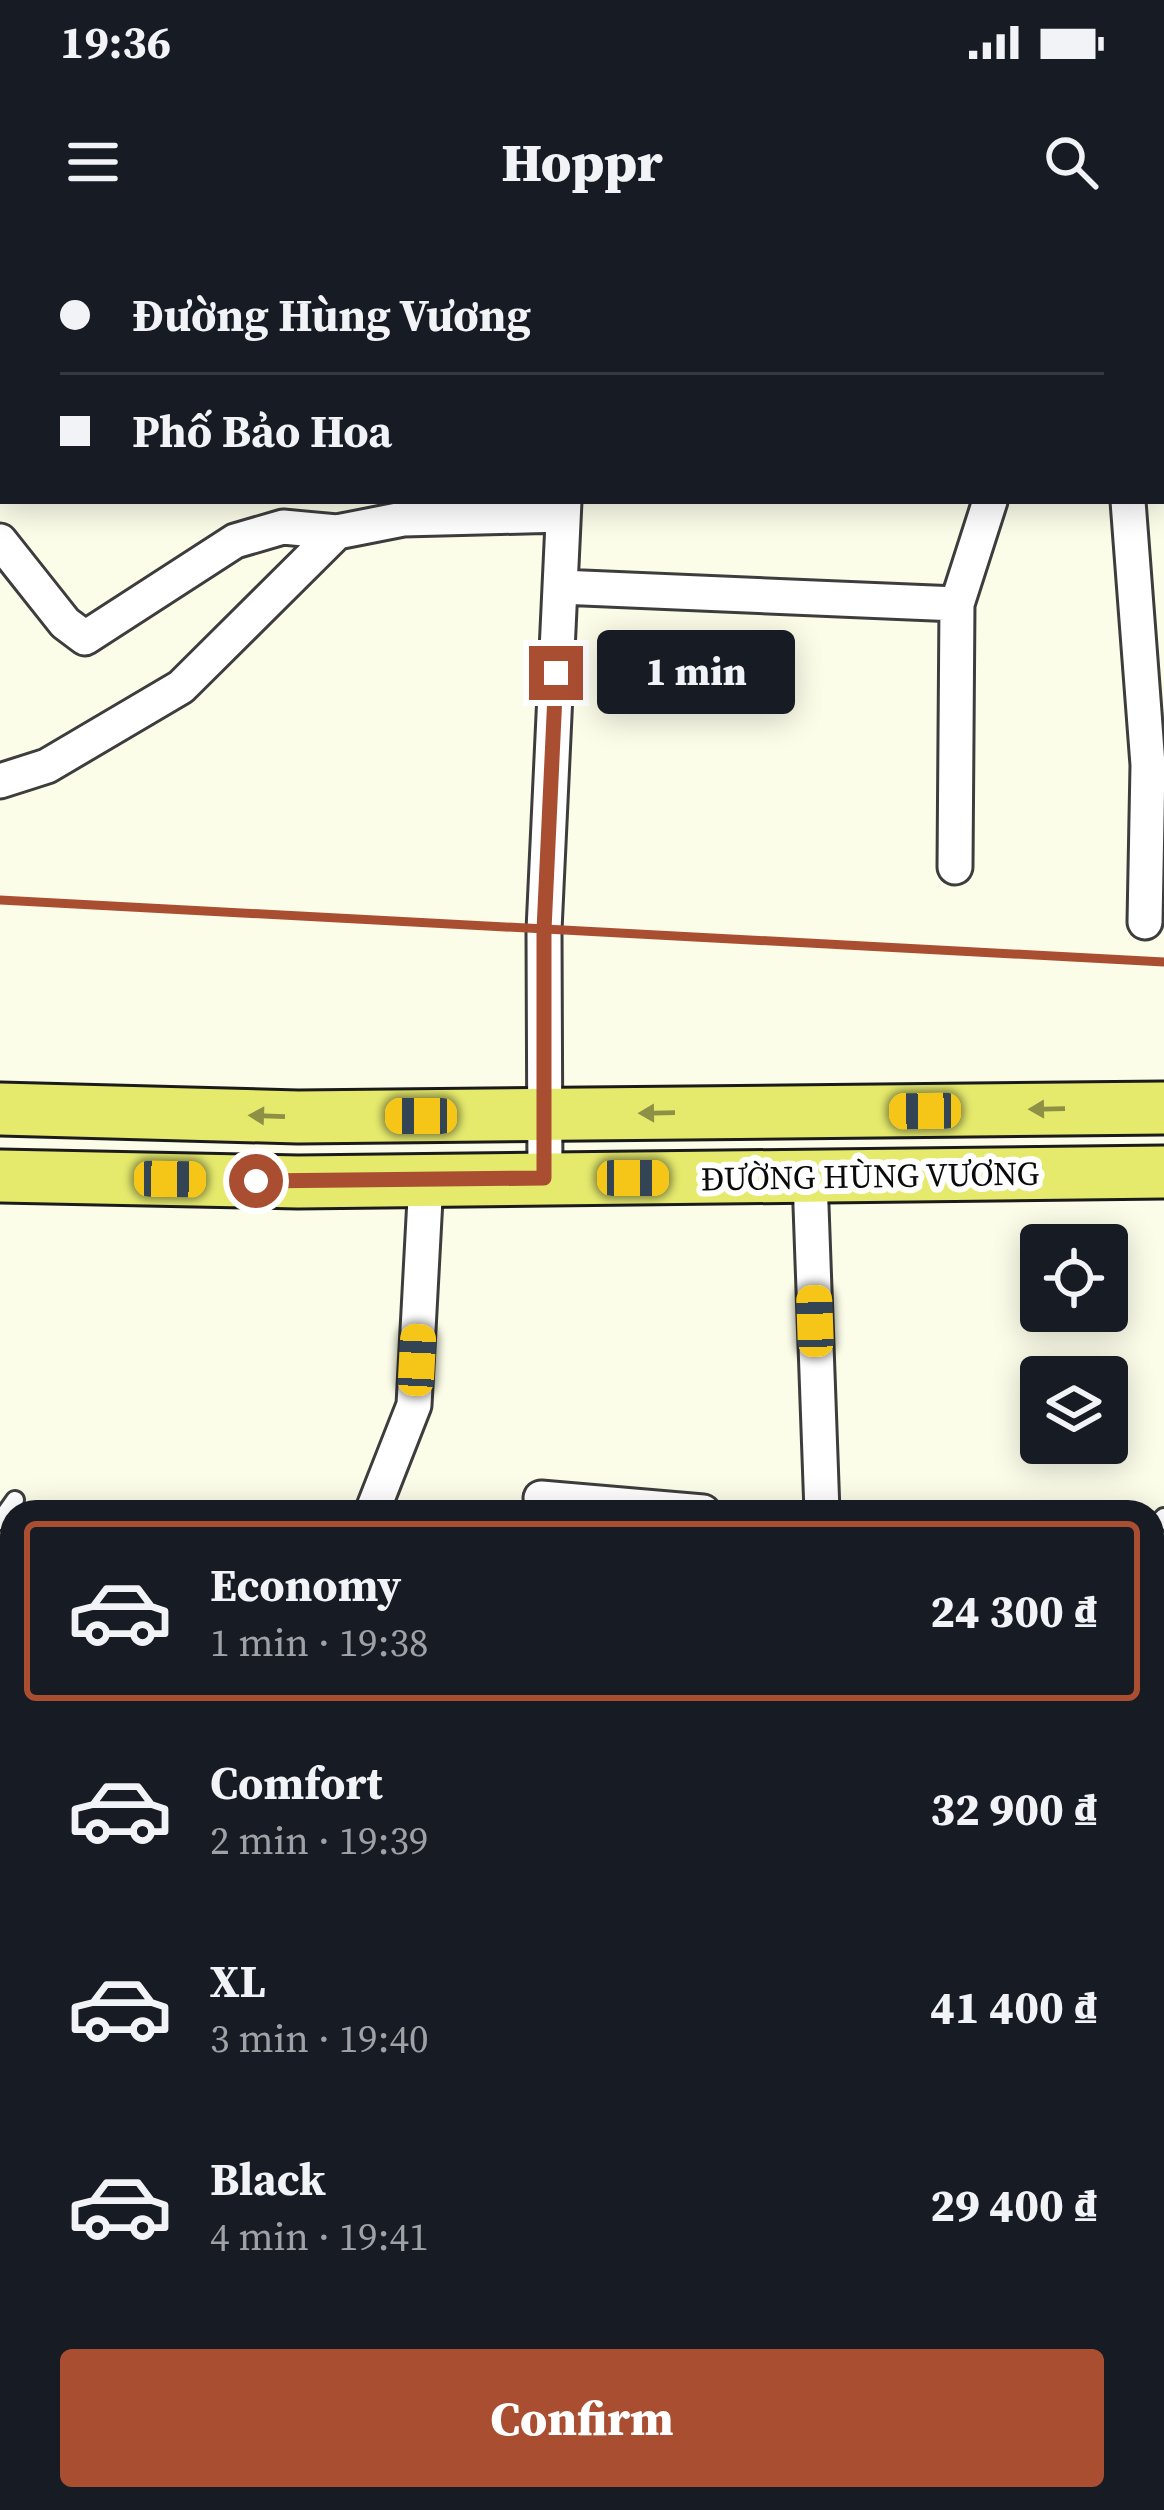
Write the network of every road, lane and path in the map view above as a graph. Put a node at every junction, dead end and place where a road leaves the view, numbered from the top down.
1 (989, 504) edge
2 (1128, 504) edge
3 (563, 508) edge
4 (338, 532) junction
5 (0, 541) edge
6 (560, 587) junction
7 (957, 604) junction
8 (1156, 765) edge
9 (0, 781) edge
10 (955, 867) dead end
11 (1145, 922) dead end
12 (1164, 1108) edge
13 (0, 1109) edge
14 (543, 1114) junction
15 (1164, 1172) edge
16 (0, 1176) edge
17 (544, 1178) junction
18 (810, 1178) junction
19 (426, 1180) junction
20 (542, 1498) dead end
21 (377, 1500) edge
22 (565, 1500) edge
23 (822, 1500) edge

1 - 7 street
2 - 8 street
3 - 4 street
3 - 6 street
4 - 5 street
4 - 9 street
6 - 7 street
6 - 14 street
7 - 10 street
8 - 11 street
12 -> 14 main road, ĐƯỜNG HÙNG VƯƠNG
14 -> 13 main road, ĐƯỜNG HÙNG VƯƠNG
14 - 17 street
15 - 18 main road, ĐƯỜNG HÙNG VƯƠNG
16 - 19 main road, ĐƯỜNG HÙNG VƯƠNG
17 - 18 main road, ĐƯỜNG HÙNG VƯƠNG
17 - 19 main road, ĐƯỜNG HÙNG VƯƠNG
18 - 23 street
19 - 21 street
20 - 22 street

